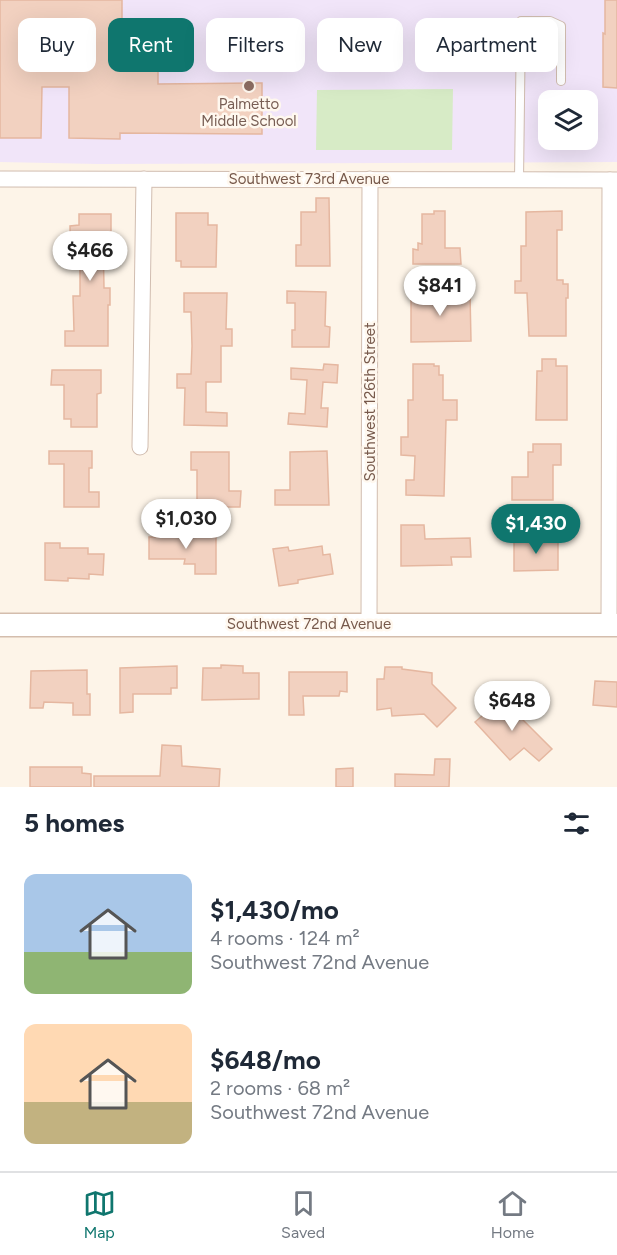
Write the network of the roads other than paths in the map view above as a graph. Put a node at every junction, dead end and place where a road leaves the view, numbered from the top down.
1 (561, 81) dead end
2 (0, 179) edge
3 (144, 179) junction
4 (370, 179) junction
5 (519, 180) junction
6 (614, 180) edge
7 (141, 447) dead end
8 (0, 625) edge
9 (369, 625) junction
10 (613, 625) edge

1 - 5 lane
2 - 3 street, Southwest 73rd Avenue
3 - 4 street, Southwest 73rd Avenue
3 - 7 street
4 - 5 street, Southwest 73rd Avenue
4 - 9 street, Southwest 126th Street
5 - 6 street, Southwest 73rd Avenue
6 - 10 street
8 - 9 street, Southwest 72nd Avenue
9 - 10 street, Southwest 72nd Avenue

